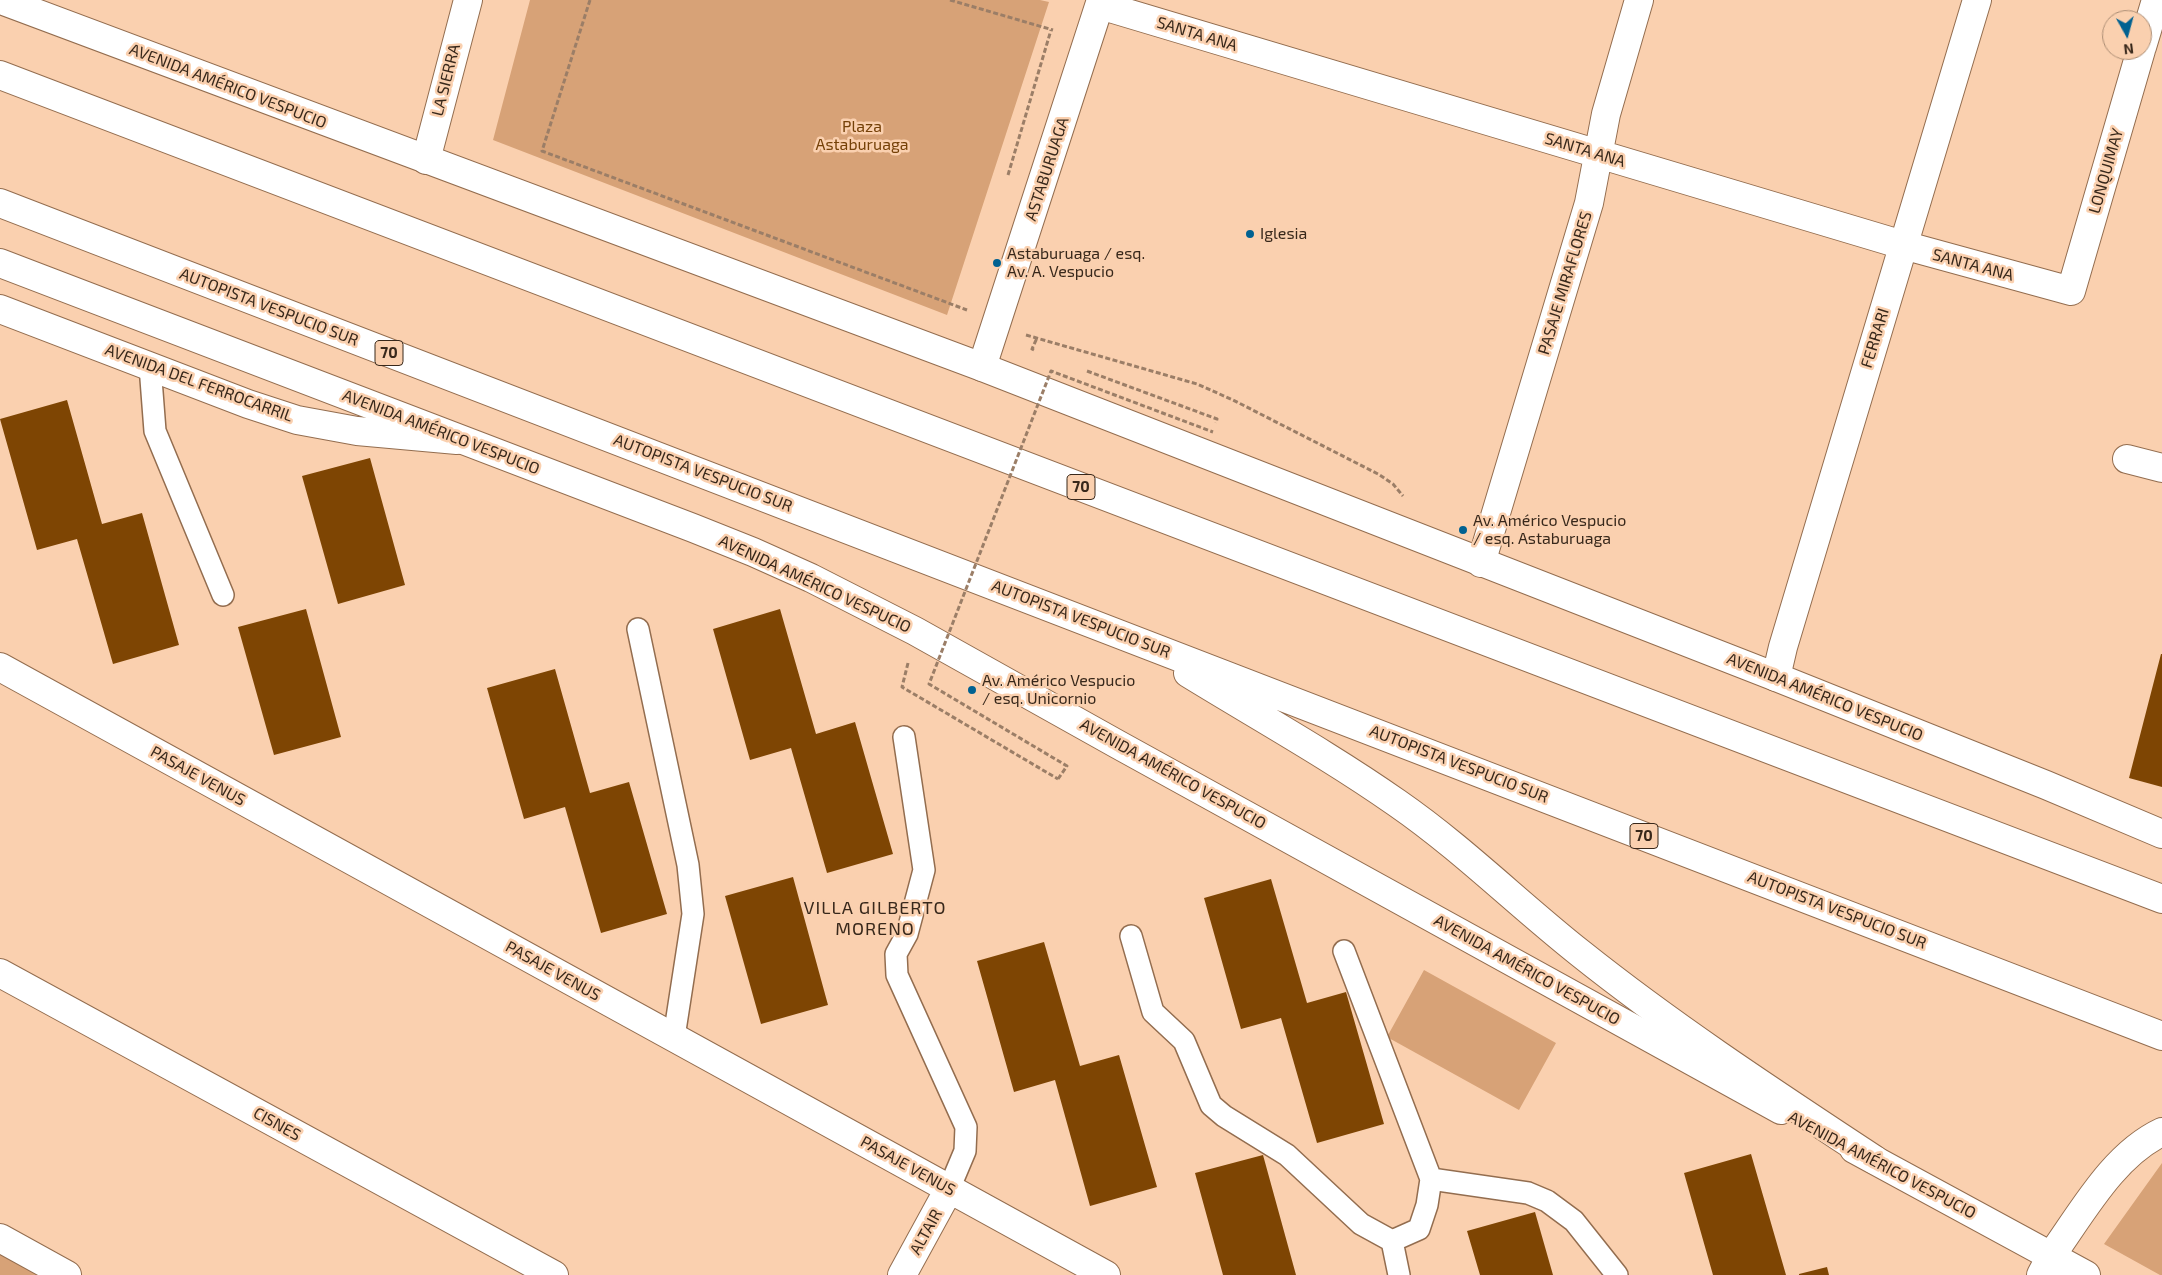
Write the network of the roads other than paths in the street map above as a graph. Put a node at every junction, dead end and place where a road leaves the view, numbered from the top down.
1 (0, 0) edge
2 (468, 0) edge
3 (1639, 0) edge
4 (1977, 0) edge
5 (2156, 0) edge
6 (1101, 2) edge
7 (2152, 14) edge
8 (2138, 60) edge
9 (0, 76) edge
10 (1598, 154) junction
11 (426, 160) junction
12 (0, 203) edge
13 (1902, 245) junction
14 (0, 263) edge
15 (2071, 291) joint
16 (0, 310) edge
17 (150, 366) junction
18 (982, 367) junction
19 (463, 440) junction
20 (2127, 459) dead end
21 (2162, 468) edge
22 (1481, 563) junction
23 (223, 595) dead end
24 (638, 629) dead end
25 (1127, 636) junction
26 (0, 667) edge
27 (1776, 677) junction
28 (904, 737) dead end
29 (2162, 834) edge
30 (2162, 899) edge
31 (1131, 936) dead end
32 (1344, 951) dead end
33 (0, 973) edge
34 (2162, 1036) edge
35 (674, 1037) junction
36 (2162, 1132) edge
37 (1875, 1160) junction
38 (1431, 1179) junction
39 (949, 1189) junction
40 (0, 1238) edge
41 (1392, 1240) junction
42 (2046, 1266) edge
43 (67, 1275) edge
44 (554, 1275) edge
45 (902, 1275) edge
46 (1106, 1275) edge
47 (1399, 1275) edge
48 (1617, 1275) edge
49 (2086, 1275) edge

1 - 11 main road, AVENIDA AMÉRICO VESPUCIO
2 - 11 main road, LA SIERRA
3 - 10 main road, PASAJE MIRAFLORES
4 - 13 main road, FERRARI
5 - 7 main road, LONQUIMAY
6 - 10 main road, SANTA ANA
6 - 18 main road, ASTABURUAGA
8 - 15 main road, LONQUIMAY
9 - 30 main road, 70
10 - 13 main road, SANTA ANA
10 - 22 main road, PASAJE MIRAFLORES
11 - 18 main road, AVENIDA AMÉRICO VESPUCIO
12 - 25 main road, AUTOPISTA VESPUCIO SUR / 70
13 - 15 main road, SANTA ANA
13 - 27 main road, FERRARI
14 - 19 main road, AVENIDA AMÉRICO VESPUCIO
16 - 17 main road, AVENIDA DEL FERROCARRIL
17 - 19 main road, AVENIDA DEL FERROCARRIL
17 - 23 lane
18 - 22 main road, AVENIDA AMÉRICO VESPUCIO
19 - 37 main road, AVENIDA AMÉRICO VESPUCIO
20 - 21 main road
22 - 27 main road, AVENIDA AMÉRICO VESPUCIO
24 - 35 lane
25 - 34 main road, AUTOPISTA VESPUCIO SUR / 70
25 - 37 main road
26 - 35 main road, PASAJE VENUS
27 - 29 main road, AVENIDA AMÉRICO VESPUCIO
28 - 39 lane
31 - 41 lane
32 - 38 lane
33 - 44 main road, CISNES
35 - 39 main road, PASAJE VENUS
36 - 42 main road
37 - 42 main road, AVENIDA AMÉRICO VESPUCIO
38 - 41 lane
38 - 48 lane
39 - 45 main road, ALTAIR
39 - 46 main road, PASAJE VENUS
40 - 43 main road
41 - 47 lane
42 - 49 main road, AVENIDA AMÉRICO VESPUCIO

